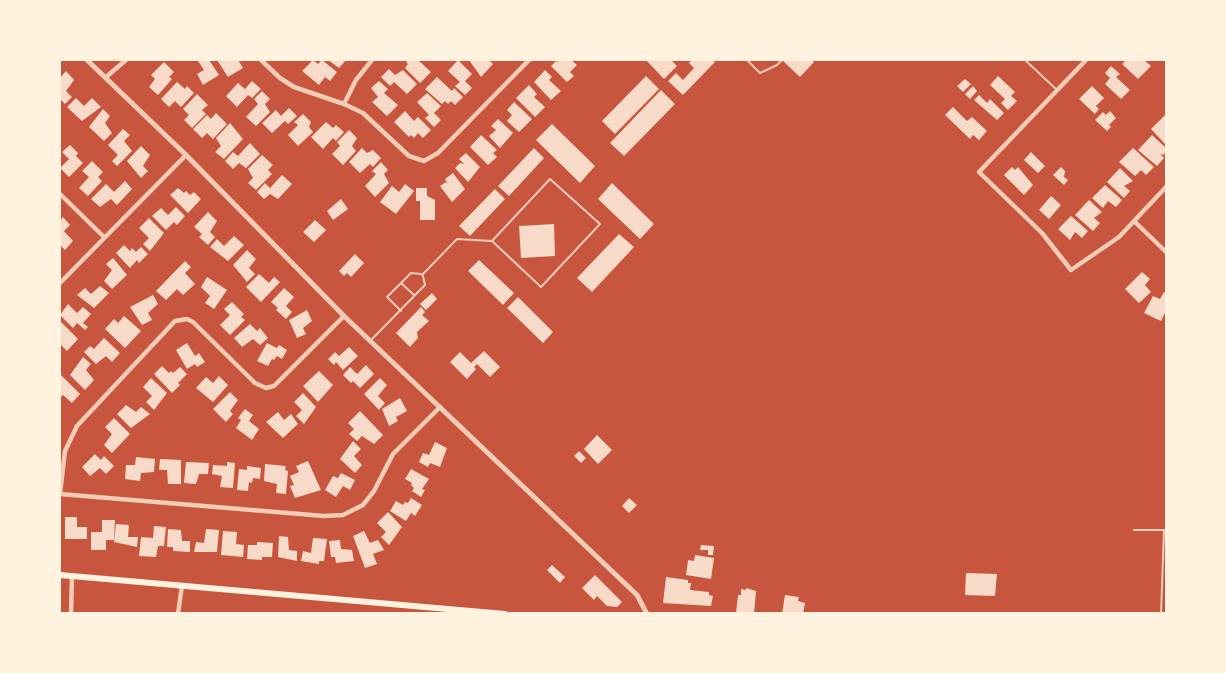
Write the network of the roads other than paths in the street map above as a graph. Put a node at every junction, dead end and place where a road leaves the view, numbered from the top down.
1 (87, 60) edge
2 (126, 60) edge
3 (261, 60) edge
4 (372, 60) edge
5 (529, 60) edge
6 (747, 60) edge
7 (782, 60) edge
8 (1025, 60) edge
9 (1086, 60) edge
10 (106, 77) junction
11 (1057, 90) junction
12 (344, 104) junction
13 (186, 155) junction
14 (1167, 187) edge
15 (60, 194) edge
16 (1134, 221) junction
17 (104, 237) junction
18 (492, 241) junction
19 (1167, 252) edge
20 (422, 275) junction
21 (60, 283) edge
22 (401, 283) junction
23 (415, 296) junction
24 (401, 311) junction
25 (344, 316) junction
26 (370, 341) junction
27 (440, 407) junction
28 (60, 494) edge
29 (1134, 530) dead end
30 (1165, 530) edge
31 (60, 575) edge
32 (72, 576) junction
33 (182, 585) junction
34 (1161, 613) edge
35 (1167, 613) edge
36 (71, 614) edge
37 (178, 614) edge
38 (505, 614) edge
39 (647, 614) edge

1 - 10 street
2 - 10 street
3 - 12 street
4 - 12 street
5 - 12 street
6 - 7 lane
8 - 11 lane
9 - 11 street
10 - 13 street
11 - 16 street
13 - 17 street
13 - 25 street
14 - 16 street
15 - 17 street
16 - 19 street
17 - 21 street
18 - 18 lane
18 - 20 lane
20 - 22 lane
20 - 23 lane
22 - 23 lane
22 - 24 lane
23 - 24 lane
24 - 26 lane
25 - 26 street
25 - 28 street
26 - 27 street
27 - 28 street
27 - 39 street
29 - 30 lane
30 - 34 lane
31 - 32 main road
32 - 33 main road
32 - 36 street
33 - 37 street
33 - 38 main road
34 - 35 lane

